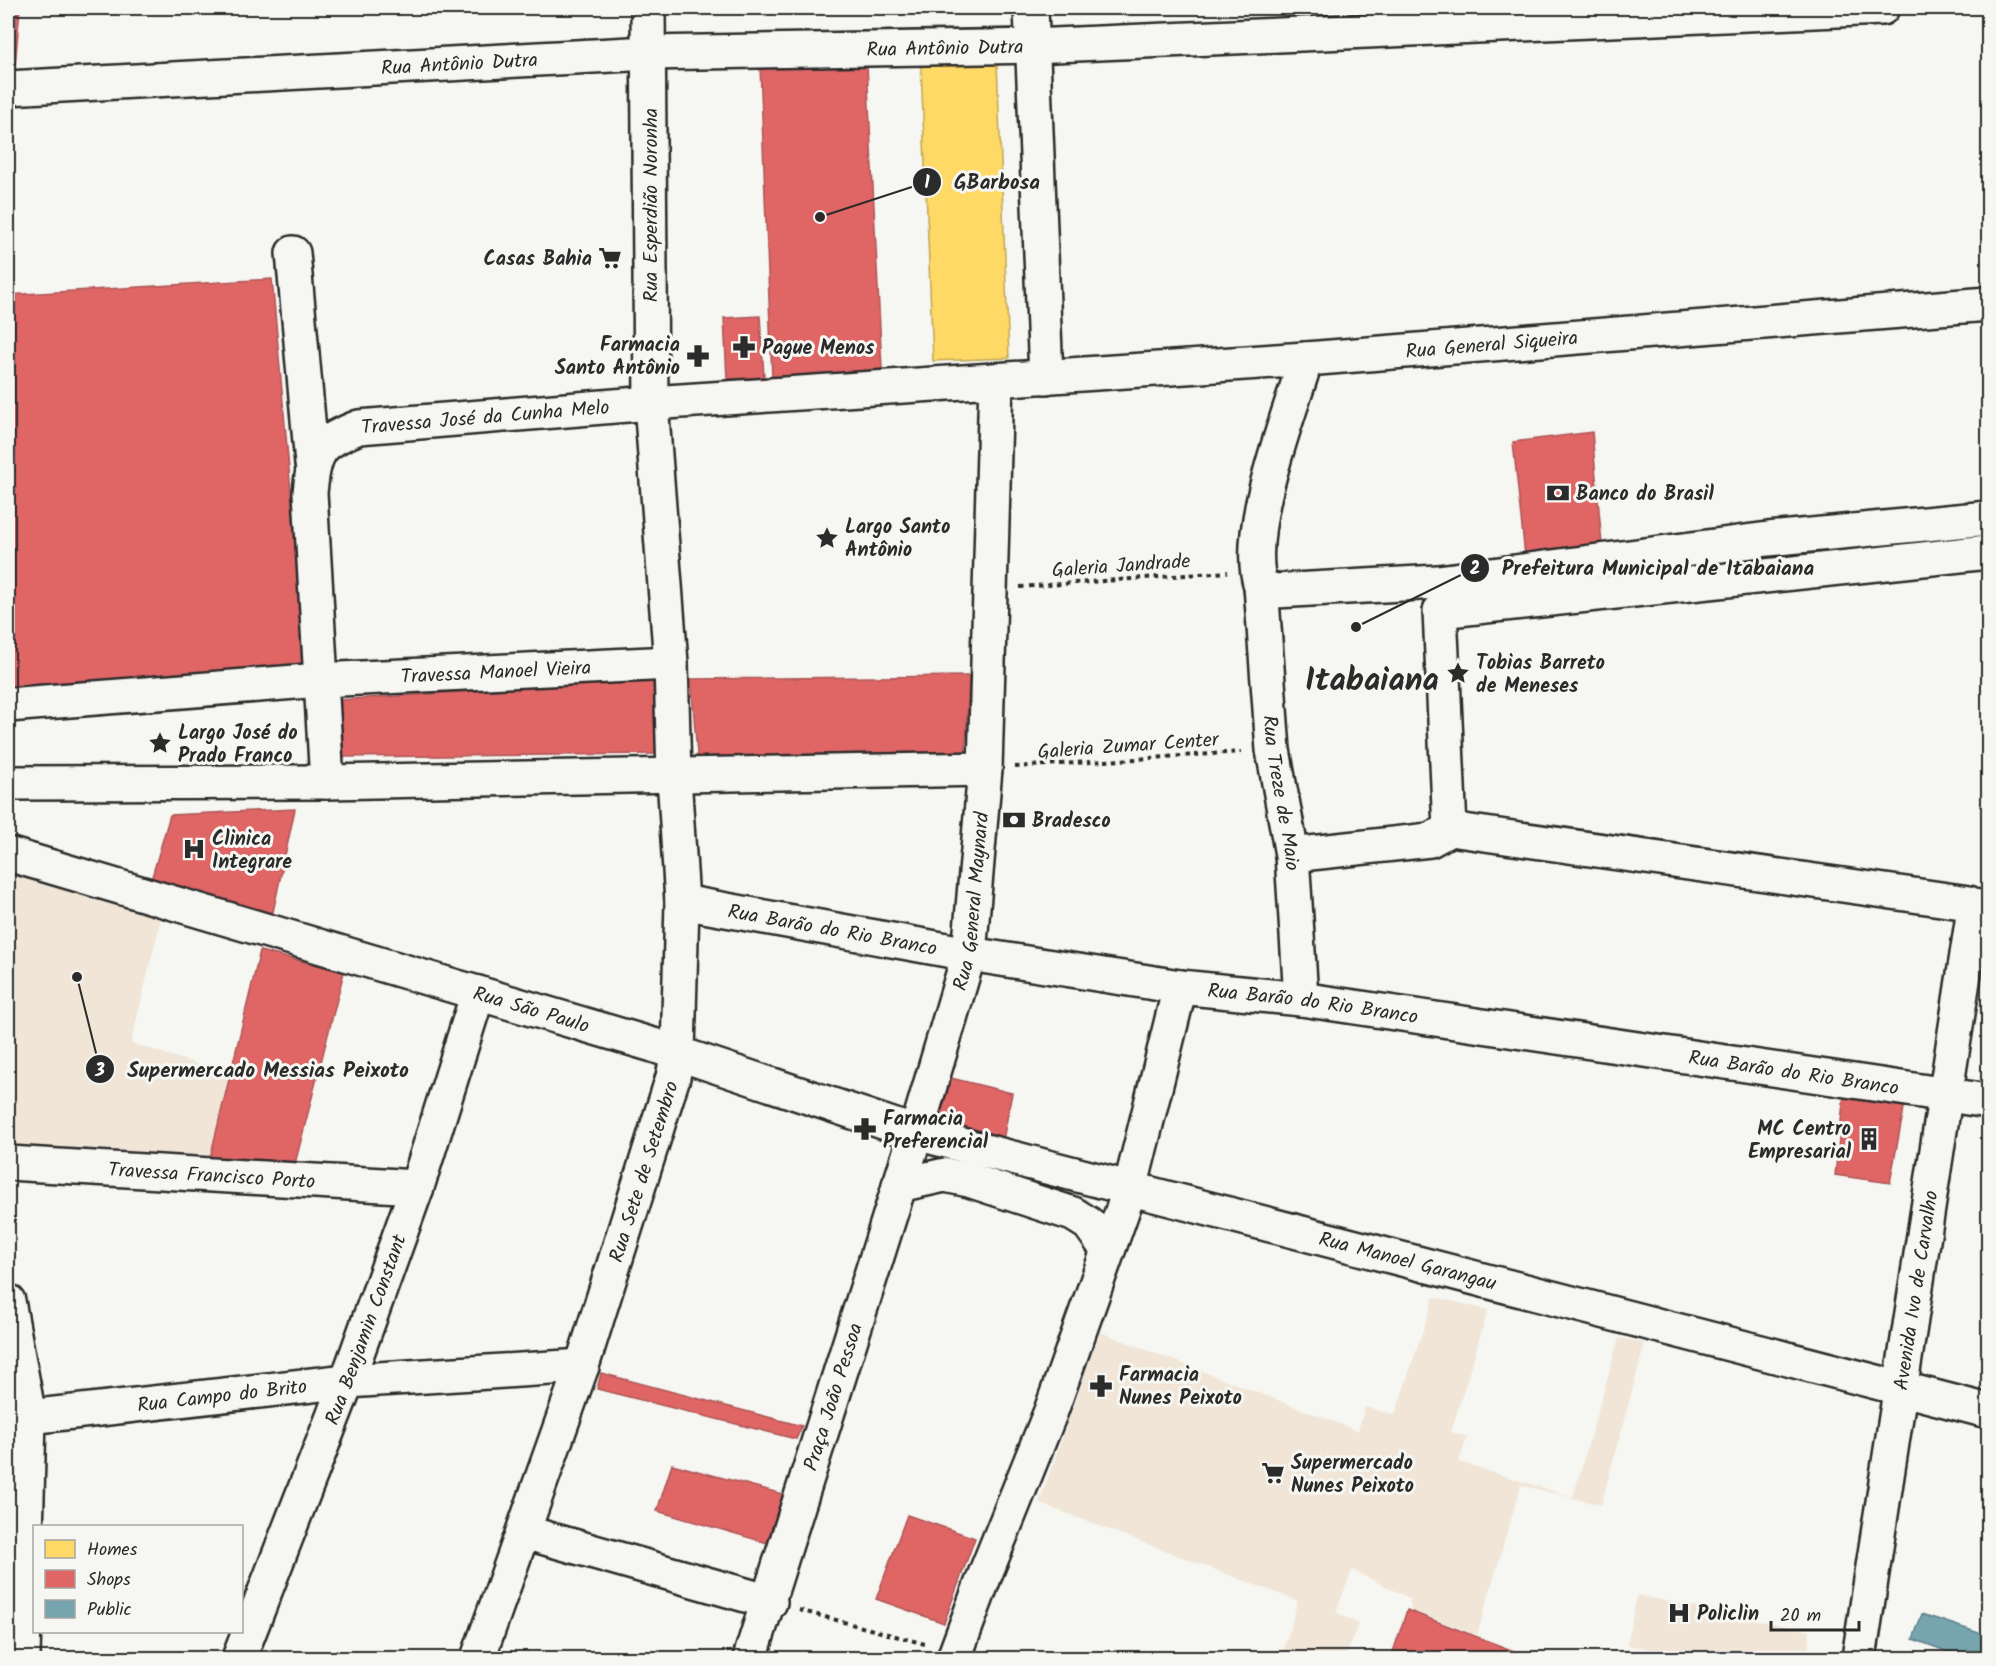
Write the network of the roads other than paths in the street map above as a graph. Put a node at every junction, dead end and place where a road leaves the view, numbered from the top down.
1 (648, 8) edge
2 (1031, 8) edge
3 (1882, 8) edge
4 (1803, 9) edge
5 (1032, 46) junction
6 (649, 53) junction
7 (8, 88) edge
8 (293, 253) dead end
9 (1989, 304) edge
10 (1306, 359) junction
11 (1046, 377) junction
12 (996, 380) junction
13 (651, 403) junction
14 (318, 454) junction
15 (1989, 518) edge
16 (1768, 539) junction
17 (1989, 552) edge
18 (1771, 575) junction
19 (1264, 582) junction
20 (1432, 592) junction
21 (671, 663) junction
22 (320, 680) junction
23 (8, 705) edge
24 (985, 769) junction
25 (674, 776) junction
26 (327, 782) junction
27 (8, 783) edge
28 (1440, 835) junction
29 (8, 854) edge
30 (1292, 855) junction
31 (682, 902) junction
32 (1977, 917) edge
33 (969, 954) junction
34 (1180, 987) junction
35 (478, 993) junction
36 (1302, 999) junction
37 (678, 1053) junction
38 (1946, 1094) junction
39 (1989, 1101) edge
40 (916, 1133) junction
41 (8, 1163) edge
42 (899, 1185) junction
43 (417, 1187) junction
44 (1130, 1189) junction
45 (1107, 1249) junction
46 (8, 1300) edge
47 (582, 1366) junction
48 (347, 1381) junction
49 (1901, 1388) junction
50 (1989, 1411) edge
51 (18, 1420) edge
52 (524, 1532) junction
53 (770, 1602) junction
54 (961, 1657) edge
55 (23, 1659) edge
56 (239, 1659) edge
57 (478, 1659) edge
58 (750, 1659) edge
59 (1859, 1659) edge

1 - 6 street, Rua Esperdião Noronha
2 - 5 street
3 - 4 street, Rua Antônio Dutra
4 - 5 street, Rua Antônio Dutra
5 - 6 street, Rua Antônio Dutra
5 - 11 street
6 - 7 street, Rua Antônio Dutra
6 - 13 street, Rua Esperdião Noronha
8 - 14 street
9 - 10 street, Rua General Siqueira
10 - 11 street, Rua General Siqueira
10 - 19 street, Rua Treze de Maio
11 - 12 street, Rua General Siqueira
12 - 13 street
12 - 24 street, Rua General Maynard
13 - 14 street, Travessa José da Cunha Melo
13 - 21 street
14 - 22 street
15 - 16 street
16 - 18 street
16 - 20 street
17 - 18 street
18 - 20 street
19 - 20 street
19 - 30 street, Rua Treze de Maio
20 - 28 street
21 - 22 street, Travessa Manoel Vieira
21 - 25 street, Rua Sete de Setembro
22 - 23 street, Travessa Manoel Vieira
22 - 26 street
24 - 25 street
24 - 33 street, Rua General Maynard
25 - 26 street
25 - 31 street, Rua Sete de Setembro
26 - 27 street
28 - 30 street
28 - 32 street
29 - 35 street, Rua São Paulo
30 - 36 street, Rua Treze de Maio
31 - 33 street, Rua Barão do Rio Branco
31 - 37 street, Rua Sete de Setembro
32 - 38 street, Avenida Ivo de Carvalho
33 - 34 street, Rua Barão do Rio Branco
33 - 40 street, Rua General Maynard
34 - 36 street, Rua Barão do Rio Branco
34 - 44 street
35 - 37 street, Rua São Paulo
35 - 43 street, Rua Benjamin Constant
36 - 38 street, Rua Barão do Rio Branco
37 - 40 street, Rua São Paulo
37 - 47 street, Rua Sete de Setembro
38 - 39 street, Rua Barão do Rio Branco
38 - 49 street, Avenida Ivo de Carvalho
40 - 42 street, Praça João Pessoa
40 - 44 street, Rua Manoel Garangau
41 - 43 street, Travessa Francisco Porto
42 - 45 street
42 - 53 street, Praça João Pessoa
43 - 48 street, Rua Benjamin Constant
44 - 45 street
44 - 49 street, Rua Manoel Garangau
45 - 54 street
46 - 51 street
47 - 48 street, Rua Campo do Brito
47 - 52 street, Rua Sete de Setembro
48 - 51 street, Rua Campo do Brito
48 - 56 street, Rua Benjamin Constant
49 - 50 street, Rua Manoel Garangau
49 - 59 street, Avenida Ivo de Carvalho
51 - 55 street
52 - 53 street
52 - 57 street, Rua Sete de Setembro
53 - 58 street, Praça João Pessoa

